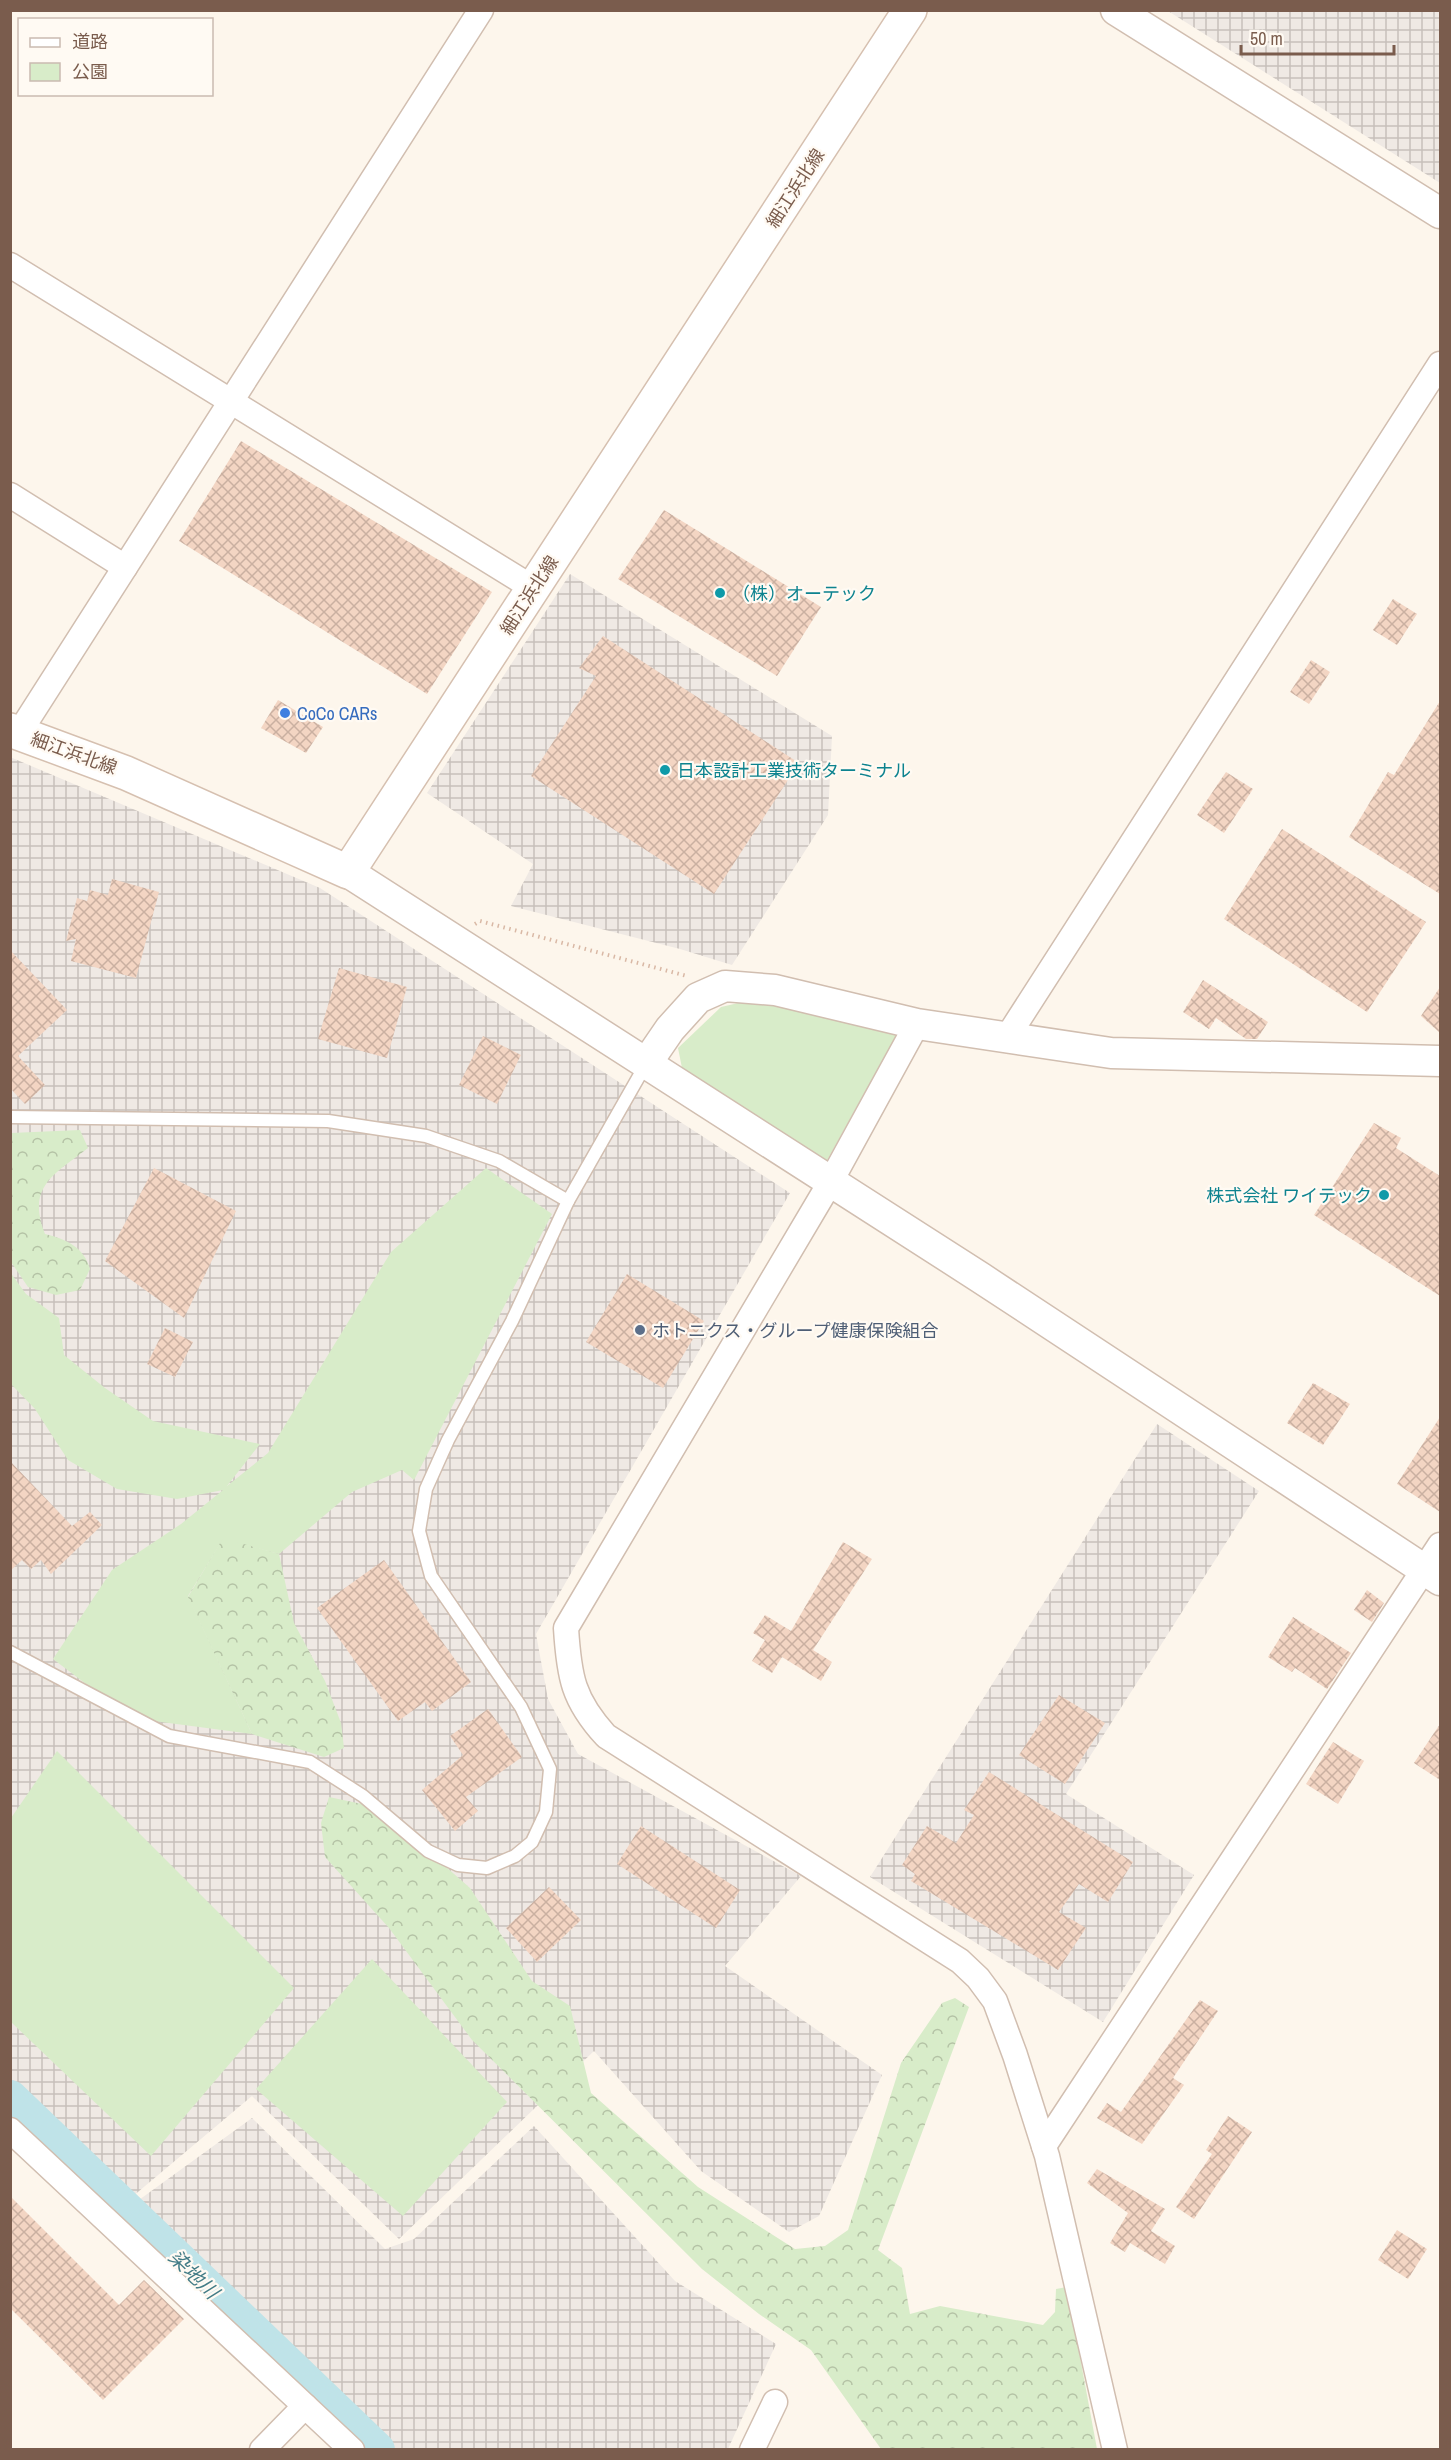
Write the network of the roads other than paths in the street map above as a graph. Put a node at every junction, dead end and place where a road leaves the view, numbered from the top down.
1 (481, 10) edge
2 (910, 10) edge
3 (1116, 10) edge
4 (1440, 213) edge
5 (10, 265) edge
6 (1440, 364) edge
7 (230, 403) junction
8 (10, 495) edge
9 (125, 567) junction
10 (533, 588) junction
11 (15, 731) edge
12 (348, 872) junction
13 (917, 1024) junction
14 (1006, 1039) junction
15 (1440, 1061) edge
16 (646, 1064) junction
17 (10, 1117) edge
18 (831, 1181) junction
19 (568, 1201) junction
20 (1440, 1545) edge
21 (1433, 1575) edge
22 (10, 1652) edge
23 (10, 2130) edge
24 (1044, 2146) junction
25 (775, 2402) dead end
26 (306, 2406) junction
27 (262, 2450) edge
28 (352, 2450) edge
29 (752, 2450) edge
30 (1115, 2450) edge

1 - 7 street
2 - 10 main road, 細江浜北線
3 - 4 street
5 - 7 street
6 - 14 street
7 - 9 street
7 - 10 street
8 - 9 street
9 - 11 street
10 - 12 main road, 細江浜北線
11 - 12 main road, 細江浜北線
12 - 16 street
13 - 14 street
13 - 16 street
13 - 18 street
14 - 15 street
16 - 18 street
16 - 19 lane
17 - 19 lane
18 - 21 street
18 - 24 street
19 - 22 lane
20 - 21 street
21 - 24 street
23 - 26 street
24 - 30 street
25 - 29 street
26 - 27 street
26 - 28 street

